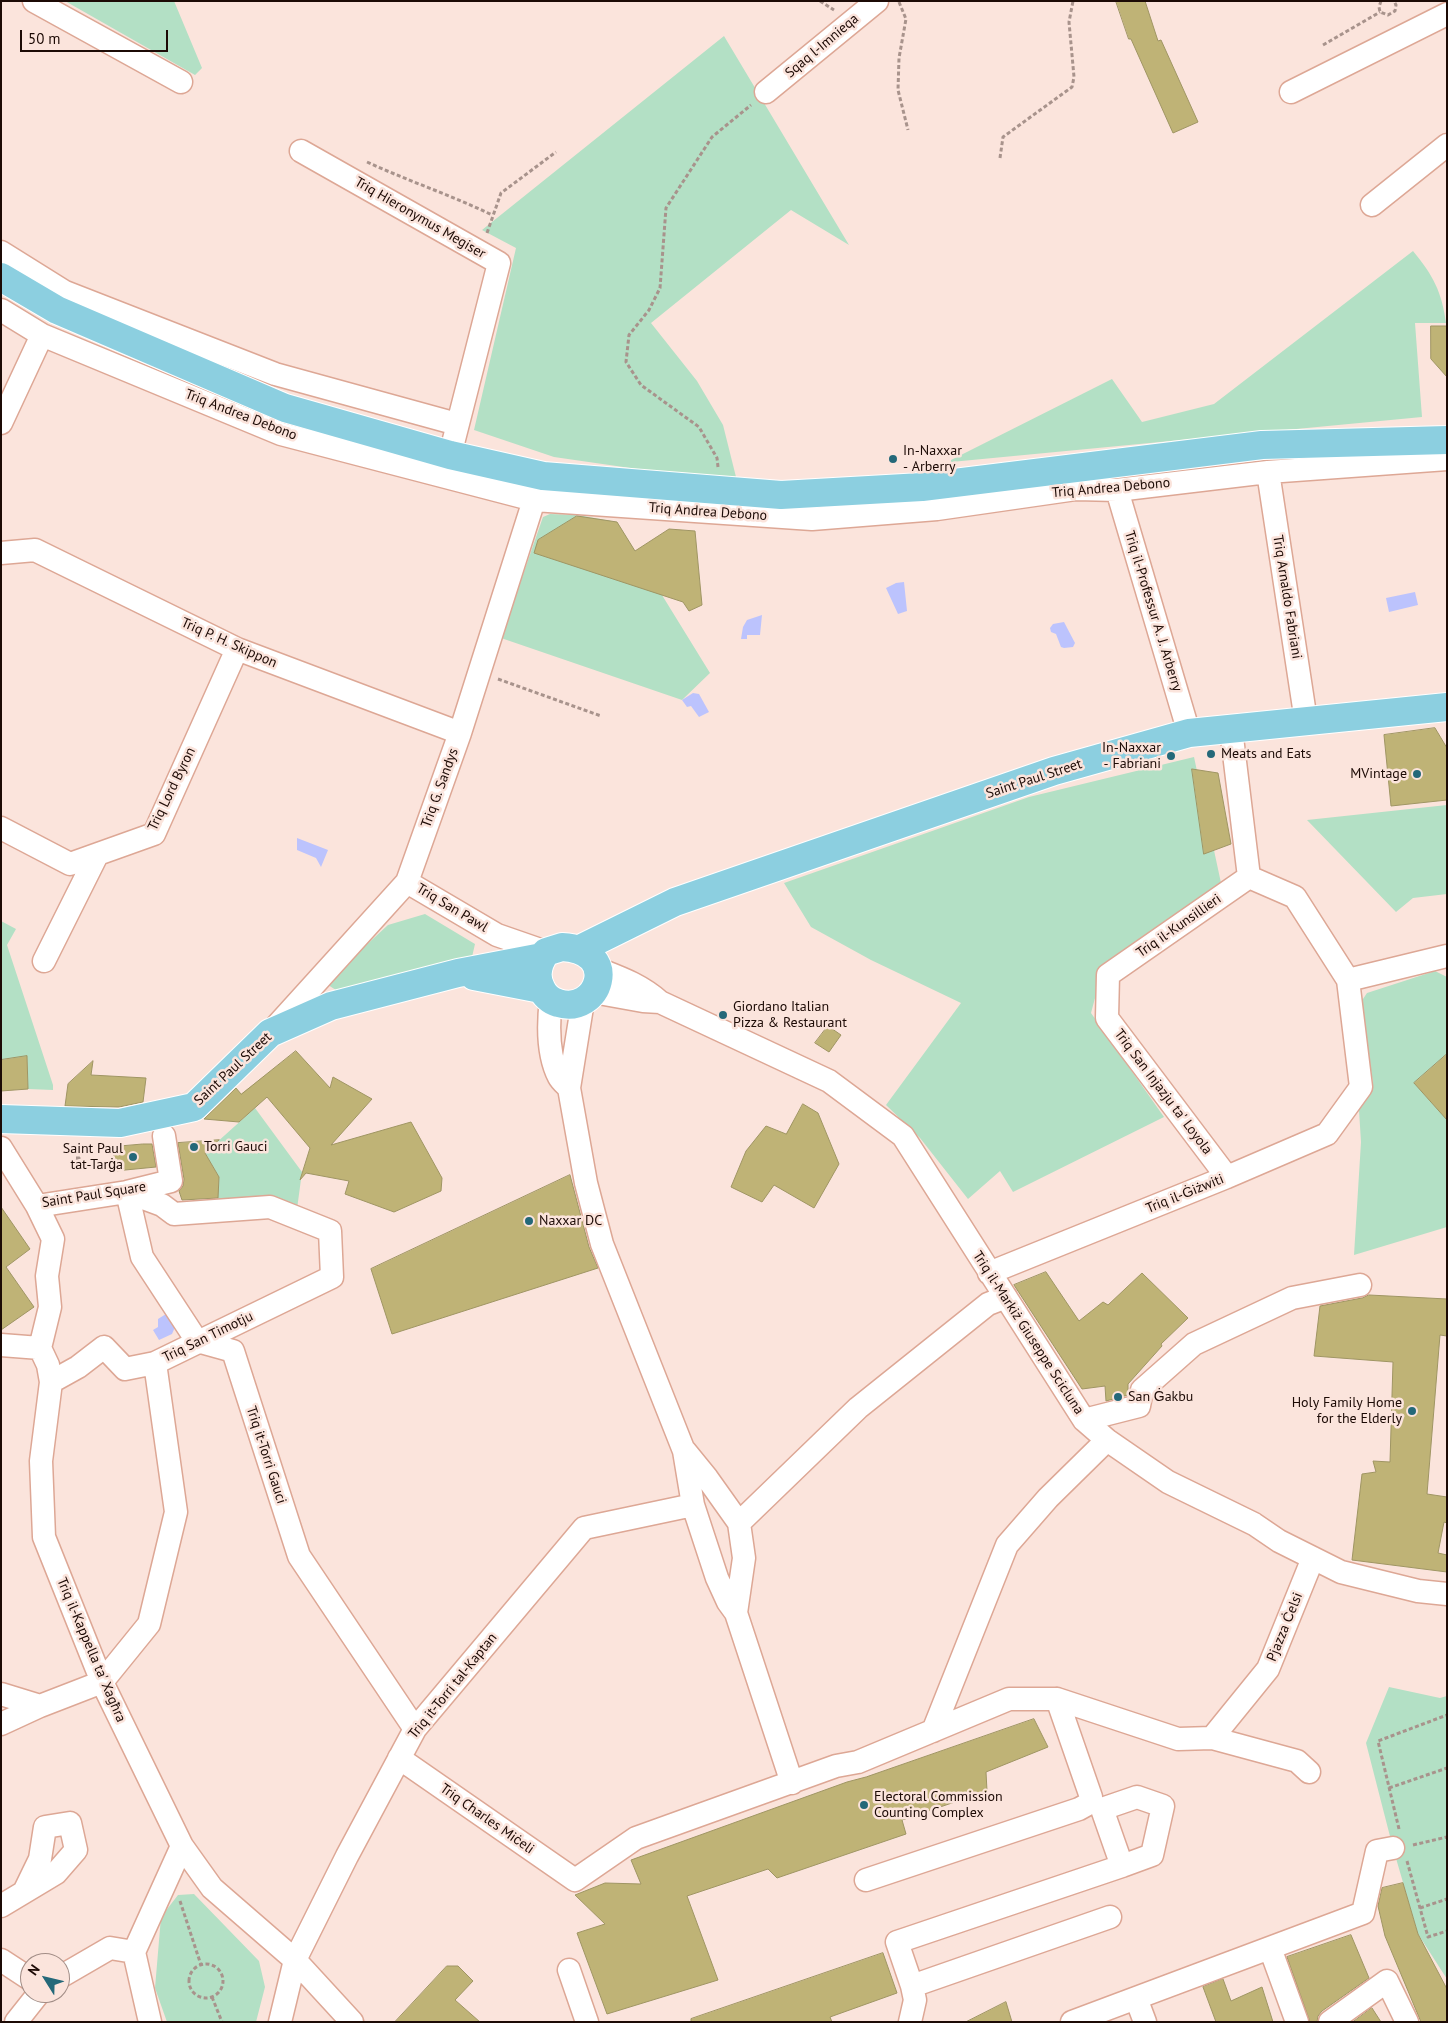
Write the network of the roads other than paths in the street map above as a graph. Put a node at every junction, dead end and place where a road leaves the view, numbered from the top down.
1 (34, 1) edge
2 (877, 1) edge
3 (1447, 14) edge
4 (182, 82) dead end
5 (766, 92) road end
6 (1291, 92) dead end
7 (1447, 144) edge
8 (301, 151) dead end
9 (1372, 205) dead end
10 (1, 252) edge
11 (1, 277) edge
12 (1, 310) edge
13 (42, 335) junction
14 (1, 422) edge
15 (457, 424) junction
16 (1447, 434) edge
17 (1404, 440) junction
18 (1447, 440) edge
19 (450, 455) junction
20 (1447, 459) edge
21 (1268, 472) junction
22 (1117, 490) junction
23 (534, 500) junction
24 (1, 553) edge
25 (237, 649) junction
26 (1444, 713) edge
27 (1306, 721) junction
28 (1231, 729) junction
29 (460, 733) junction
30 (1188, 733) junction
31 (1, 828) edge
32 (97, 855) junction
33 (1249, 877) junction
34 (407, 882) junction
35 (544, 954) junction
36 (1447, 956) edge
37 (44, 961) dead end
38 (458, 973) junction
39 (590, 975) junction
40 (1108, 975) joint
41 (1348, 980) junction
42 (546, 994) junction
43 (270, 1033) junction
44 (569, 1088) junction
45 (1, 1119) edge
46 (164, 1136) dead end
47 (1, 1148) edge
48 (1227, 1177) junction
49 (127, 1192) junction
50 (37, 1206) junction
51 (989, 1273) junction
52 (1360, 1286) dead end
53 (1006, 1296) junction
54 (197, 1341) junction
55 (1, 1345) edge
56 (40, 1348) junction
57 (155, 1363) junction
58 (51, 1382) junction
59 (1084, 1420) junction
60 (1108, 1440) junction
61 (684, 1451) junction
62 (693, 1505) junction
63 (739, 1523) junction
64 (1313, 1558) junction
65 (1447, 1594) edge
66 (736, 1614) junction
67 (102, 1682) junction
68 (1, 1694) edge
69 (1056, 1699) junction
70 (40, 1706) junction
71 (1, 1724) edge
72 (415, 1729) junction
73 (933, 1731) junction
74 (1212, 1738) junction
75 (399, 1758) junction
76 (1309, 1772) dead end
77 (792, 1783) junction
78 (182, 1846) junction
79 (1398, 1848) road end
80 (1122, 1866) dead end
81 (866, 1880) dead end
82 (24, 1892) dead end
83 (1, 1906) edge
84 (1110, 1917) dead end
85 (1270, 1948) junction
86 (134, 1952) junction
87 (1, 1960) edge
88 (295, 1960) junction
89 (569, 1970) dead end
90 (70, 1971) edge
91 (20, 1972) edge
92 (912, 1986) junction
93 (1136, 1998) junction
94 (31, 2003) edge
95 (16, 2022) edge
96 (150, 2022) edge
97 (280, 2022) edge
98 (352, 2022) edge
99 (587, 2022) edge
100 (910, 2022) edge
101 (1072, 2022) edge
102 (1145, 2022) edge
103 (1296, 2022) edge
104 (1330, 2022) edge
105 (1407, 2022) edge

1 - 4 street
2 - 5 street, Sqaq l-Imnieqa
3 - 6 street
7 - 9 street
8 - 15 street, Triq Hieronymus Megiser
10 - 15 street
11 - 19 main road, Triq Andrea Debono
12 - 13 street, Triq Andrea Debono
13 - 14 street
13 - 23 street, Triq Andrea Debono
15 - 19 street
16 - 17 main road, Triq Andrea Debono
17 - 18 main road, Triq Andrea Debono
17 - 19 main road, Triq Andrea Debono
20 - 21 street, Triq Andrea Debono
21 - 22 street, Triq Andrea Debono
21 - 27 street, Triq Arnaldo Fabriani
22 - 23 street, Triq Andrea Debono
22 - 30 street, Triq il-Professur A. J. Arberry
23 - 29 street, Triq G. Sandys
24 - 25 street, Triq P. H. Skippon
25 - 29 street, Triq P. H. Skippon
25 - 32 street, Triq Lord Byron
26 - 27 main road, Saint Paul Street
27 - 28 main road, Saint Paul Street
28 - 30 main road, Saint Paul Street
28 - 33 street
29 - 34 street, Triq G. Sandys
30 - 39 main road, Saint Paul Street
31 - 32 street, Triq Lord Byron
32 - 37 street
33 - 40 street, Triq il-Kunsillieri
33 - 41 street
34 - 35 street, Triq San Pawl
34 - 43 street, Triq G. Sandys
35 - 38 main road, Saint Paul Street
35 - 39 main road, Saint Paul Street
35 - 42 main road
36 - 41 street
38 - 42 main road, Saint Paul Street
38 - 43 main road, Saint Paul Street
39 - 42 main road, Saint Paul Street
39 - 44 street
39 - 51 street, Triq il-Markiż Giuseppe Scicluna
40 - 48 street, Triq San Injazju ta' Loyola
41 - 48 street, Triq il-Ġiżwiti
42 - 44 street
43 - 45 main road, Saint Paul Street
44 - 61 street
46 - 49 street, Saint Paul Square
47 - 50 street, Saint Paul Square
48 - 51 street, Triq il-Ġiżwiti
49 - 50 street, Saint Paul Square
49 - 54 street
49 - 54 street, Triq San Timotju
50 - 56 street
51 - 53 street, Triq il-Markiż Giuseppe Scicluna
52 - 59 street
53 - 59 street, Triq il-Markiż Giuseppe Scicluna
53 - 63 street
54 - 57 street, Triq San Timotju
54 - 72 street, Triq it-Torri Gauci
55 - 56 street
56 - 58 street, Triq il-Kappella ta' Xagħra
57 - 58 street, Triq San Timotju
57 - 67 street
58 - 67 street, Triq il-Kappella ta' Xagħra
59 - 60 street, Triq il-Markiż Giuseppe Scicluna
60 - 64 street, Triq il-Markiż Giuseppe Scicluna
60 - 73 street
61 - 62 street
61 - 63 street
62 - 66 street
62 - 72 street, Triq it-Torri tal-Kaptan
63 - 66 street
64 - 65 street, Triq il-Markiż Giuseppe Scicluna
64 - 74 street, Pjazza Ċelsi
66 - 77 street
67 - 70 street
67 - 78 street, Triq il-Kappella ta' Xagħra
68 - 70 street
69 - 73 street
69 - 74 street
69 - 81 street
70 - 71 street
72 - 75 street, Triq it-Torri tal-Kaptan
73 - 77 street
74 - 76 street
75 - 77 street, Triq Charles Miċeli
75 - 88 street, Triq it-Torri tal-Kaptan
78 - 86 street
78 - 88 street, Triq il-Kappella ta' Xagħra
79 - 85 street
80 - 92 street
82 - 83 street
84 - 92 street
85 - 93 street
85 - 103 street
86 - 90 street
86 - 96 street
87 - 91 street
88 - 97 street, Triq it-Torri tal-Kaptan
88 - 98 street, Triq il-Kappella ta' Xagħra
89 - 99 street
92 - 100 street
93 - 101 street
93 - 102 street
94 - 95 street
104 - 105 street

